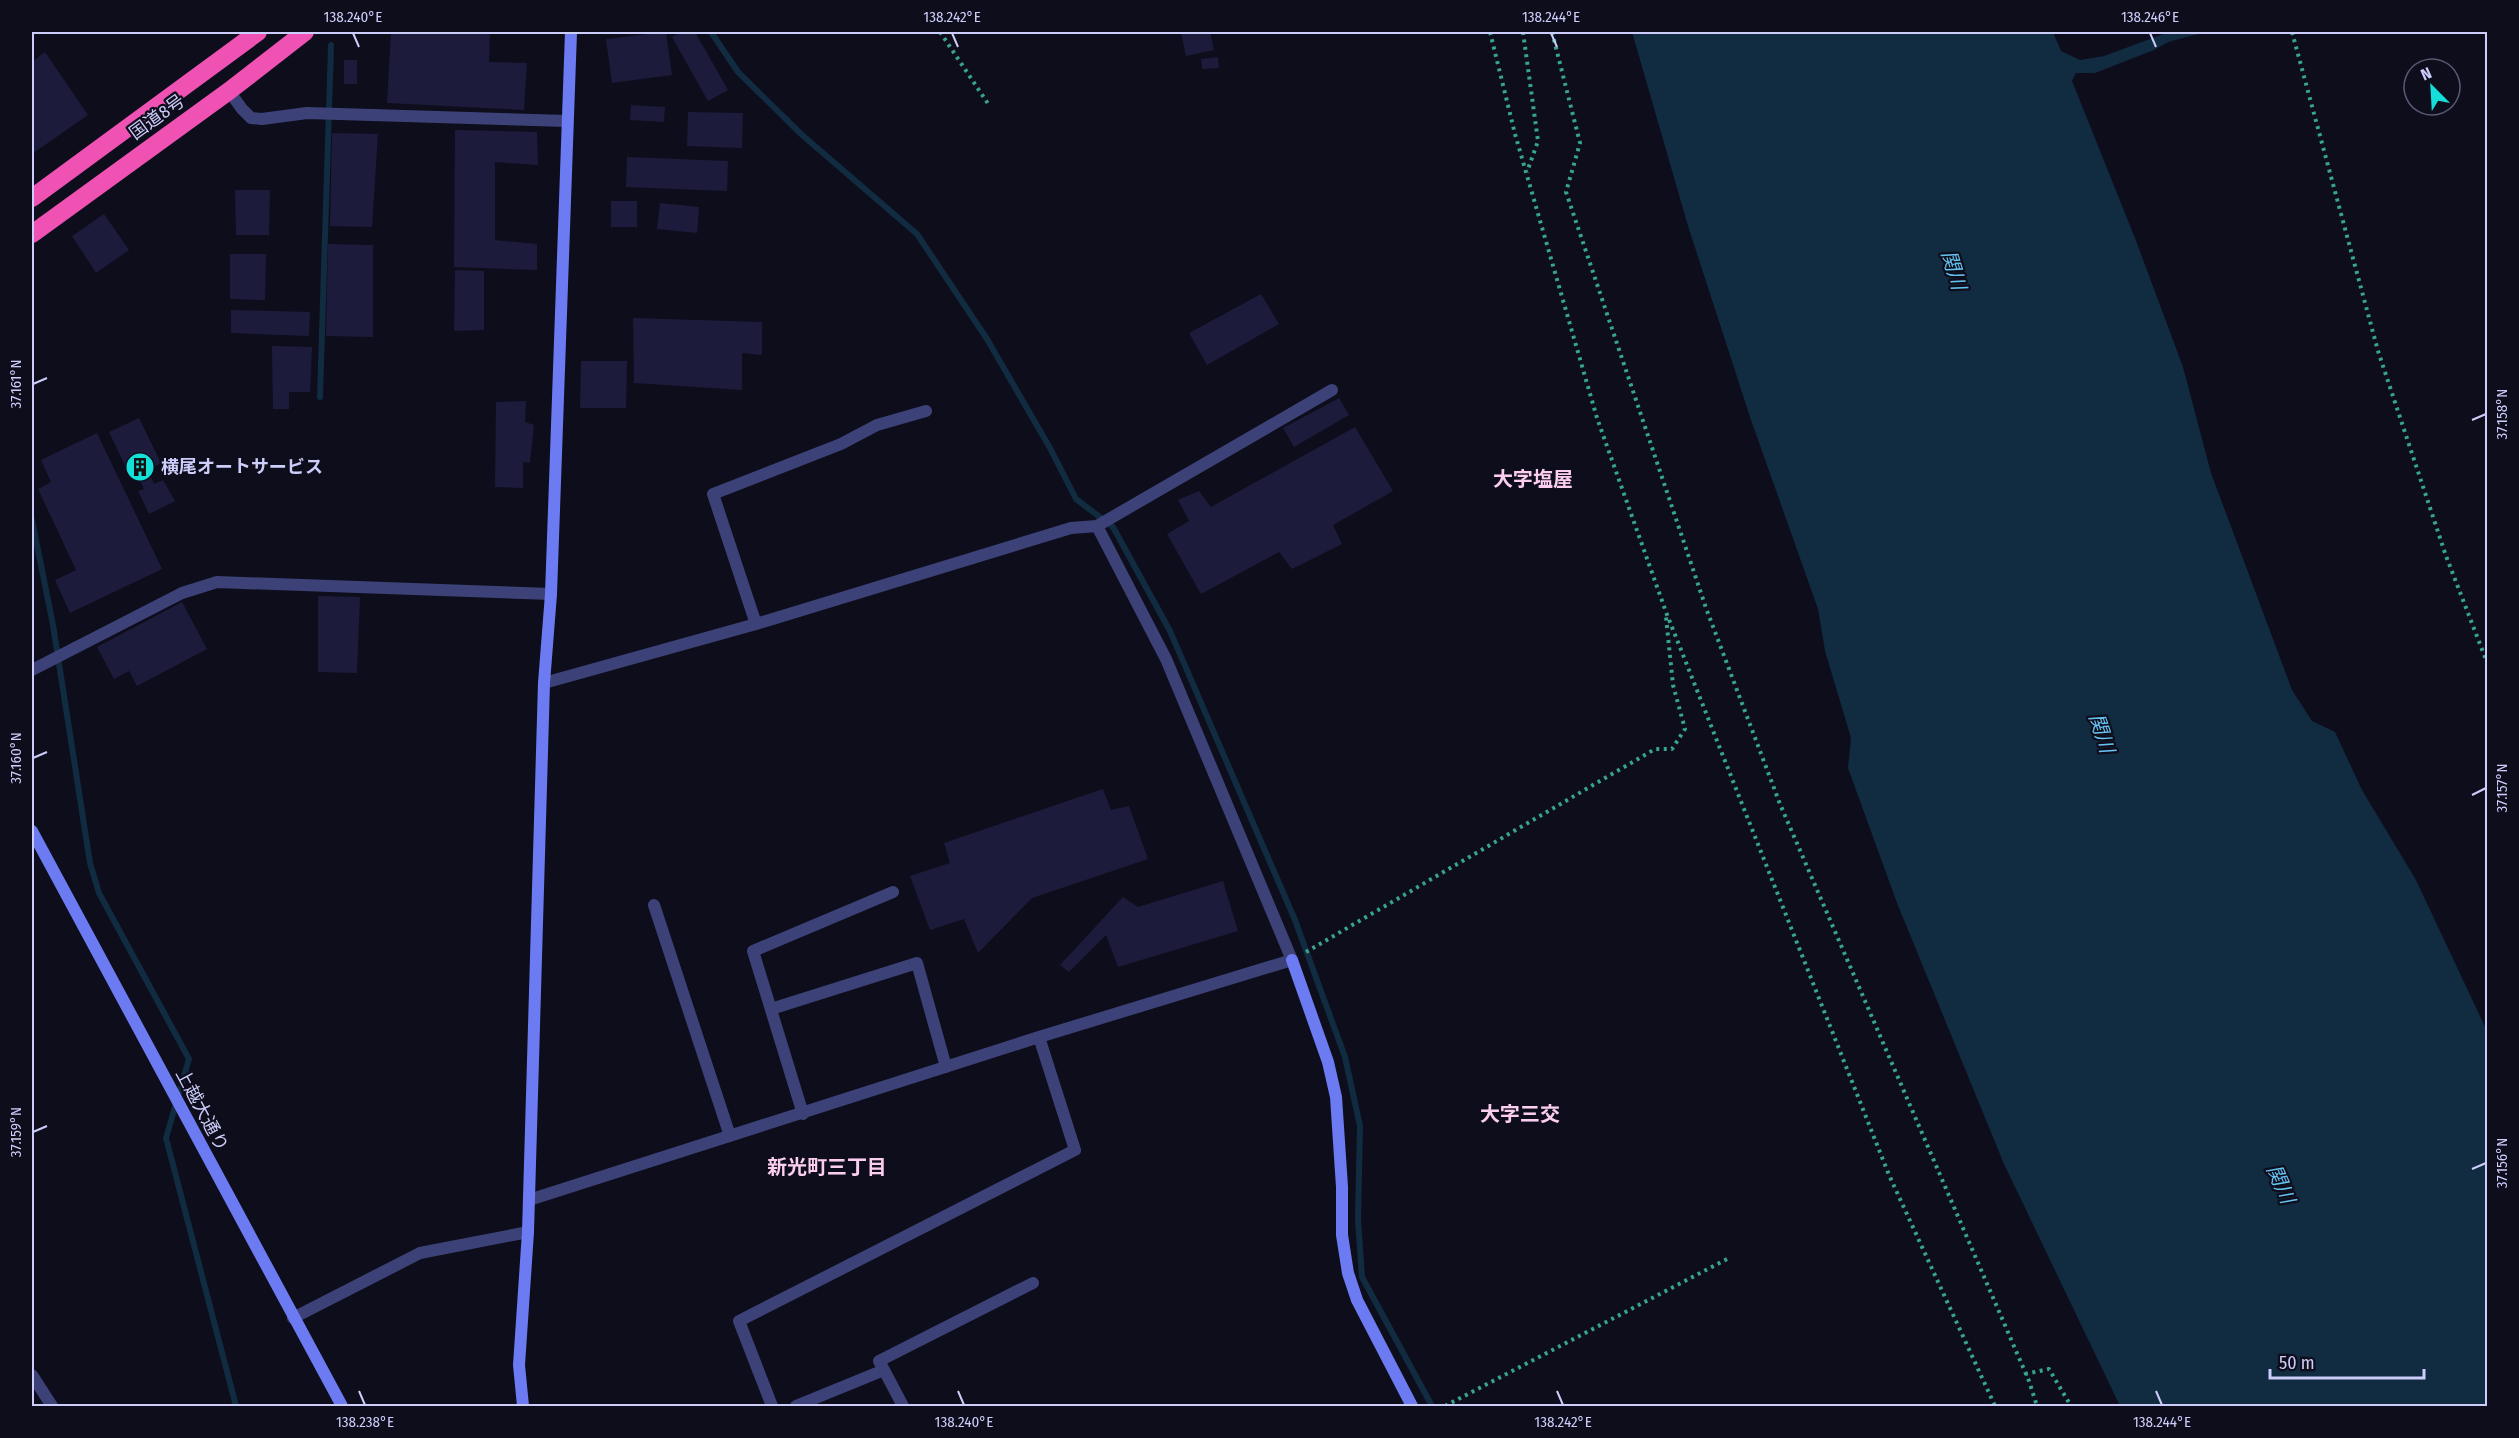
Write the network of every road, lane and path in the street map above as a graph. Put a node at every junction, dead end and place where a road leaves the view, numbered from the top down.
1 (258, 32) edge
2 (305, 32) edge
3 (572, 32) edge
4 (940, 32) edge
5 (1490, 32) edge
6 (1522, 32) edge
7 (1552, 32) edge
8 (2292, 32) edge
9 (229, 91) junction
10 (989, 105) dead end
11 (567, 121) junction
12 (1527, 173) junction
13 (32, 198) edge
14 (32, 234) edge
15 (1332, 390) dead end
16 (926, 411) dead end
17 (1097, 526) junction
18 (551, 594) junction
19 (1666, 612) junction
20 (756, 624) junction
21 (2487, 665) edge
22 (32, 670) edge
23 (544, 683) junction
24 (32, 831) edge
25 (893, 892) dead end
26 (654, 905) dead end
27 (1292, 960) junction
28 (771, 1009) junction
29 (1039, 1037) junction
30 (946, 1067) junction
31 (803, 1114) junction
32 (730, 1136) junction
33 (529, 1200) junction
34 (528, 1232) junction
35 (1729, 1258) dead end
36 (1033, 1283) dead end
37 (293, 1318) junction
38 (884, 1370) junction
39 (2025, 1374) junction
40 (32, 1375) edge
41 (52, 1407) edge
42 (342, 1407) edge
43 (523, 1407) edge
44 (772, 1407) edge
45 (796, 1407) edge
46 (903, 1407) edge
47 (1412, 1407) edge
48 (1445, 1407) edge
49 (1995, 1407) edge
50 (2037, 1407) edge
51 (2071, 1407) edge

1 - 13 highway, 国道8号
2 - 9 highway, 国道8号
3 - 11 street
4 - 10 path
5 - 12 path
6 - 12 path
7 - 39 path
8 - 21 path
9 - 11 street
9 - 14 highway, 国道8号
11 - 18 street
12 - 19 path
15 - 17 street
16 - 20 street
17 - 20 street
17 - 27 street
18 - 22 street
18 - 23 street
19 - 27 path
19 - 49 path
20 - 23 street
23 - 33 street
24 - 37 street, 上越大通り
25 - 28 street
26 - 32 street
27 - 29 street
27 - 47 street
28 - 30 street
28 - 31 street
29 - 30 street
29 - 44 street
30 - 31 street
31 - 32 street
32 - 33 street
33 - 34 street
34 - 37 street
34 - 43 street
35 - 48 path
36 - 38 street
37 - 42 street, 上越大通り
38 - 45 street
38 - 46 street
39 - 50 path
39 - 51 path
40 - 41 street

